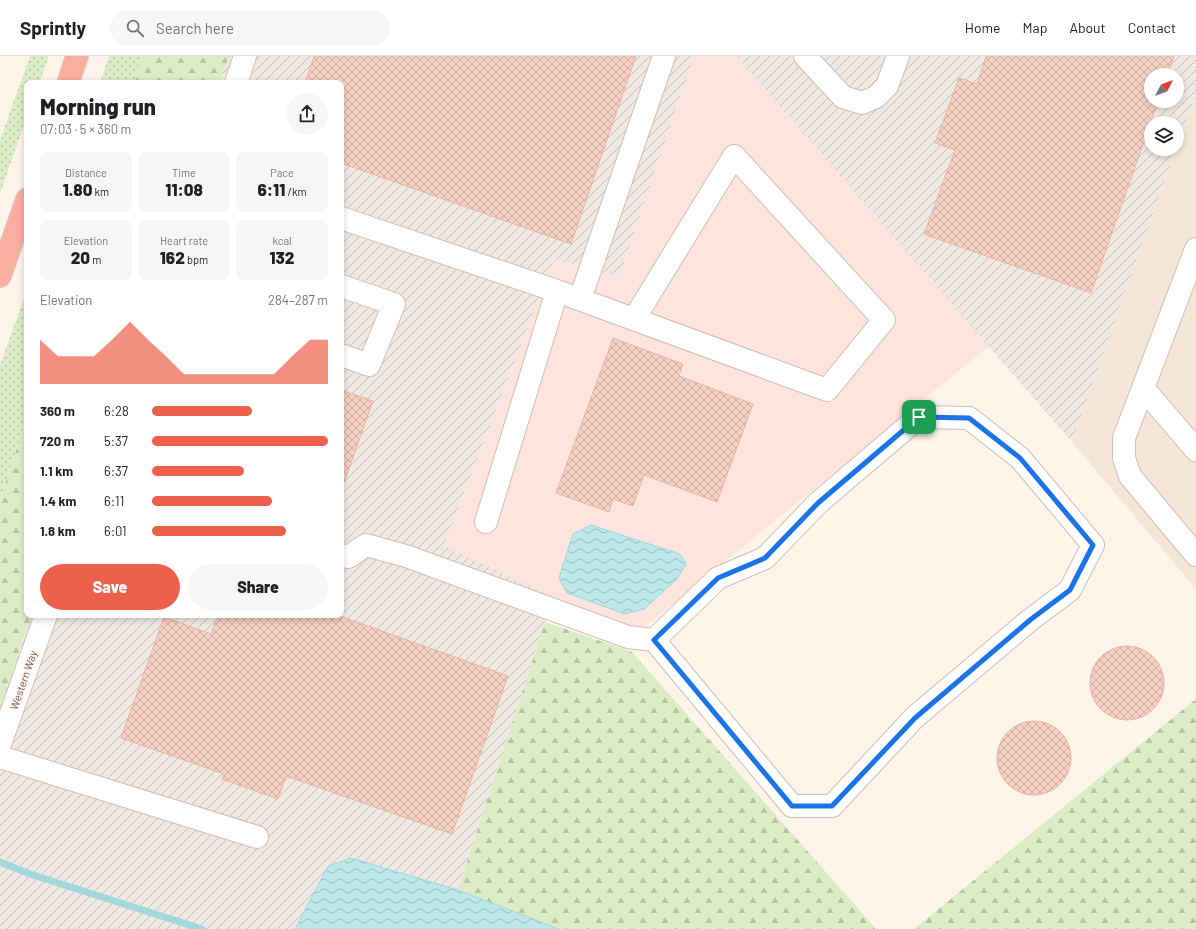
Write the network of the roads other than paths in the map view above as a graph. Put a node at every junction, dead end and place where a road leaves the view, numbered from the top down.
1 (77, 56) edge
2 (245, 56) edge
3 (664, 56) edge
4 (805, 56) edge
5 (898, 56) edge
6 (69, 80) edge
7 (237, 80) edge
8 (24, 208) edge
9 (344, 219) edge
10 (1196, 249) edge
11 (0, 276) edge
12 (344, 287) edge
13 (556, 290) junction
14 (580, 299) junction
15 (634, 319) junction
16 (344, 356) edge
17 (1143, 388) junction
18 (1196, 450) edge
19 (486, 522) dead end
20 (1196, 555) edge
21 (344, 556) edge
22 (45, 618) edge
23 (654, 640) junction
24 (0, 744) edge
25 (0, 757) edge
26 (257, 837) dead end

1 - 6 highway
2 - 7 street
3 - 14 street
4 - 5 street
8 - 11 highway
9 - 13 street
10 - 17 street
12 - 16 street
13 - 14 street
13 - 19 street
14 - 15 street
15 - 15 street
17 - 18 street
17 - 20 street
21 - 23 street
22 - 24 street, Western Way
23 - 23 street
25 - 26 street

